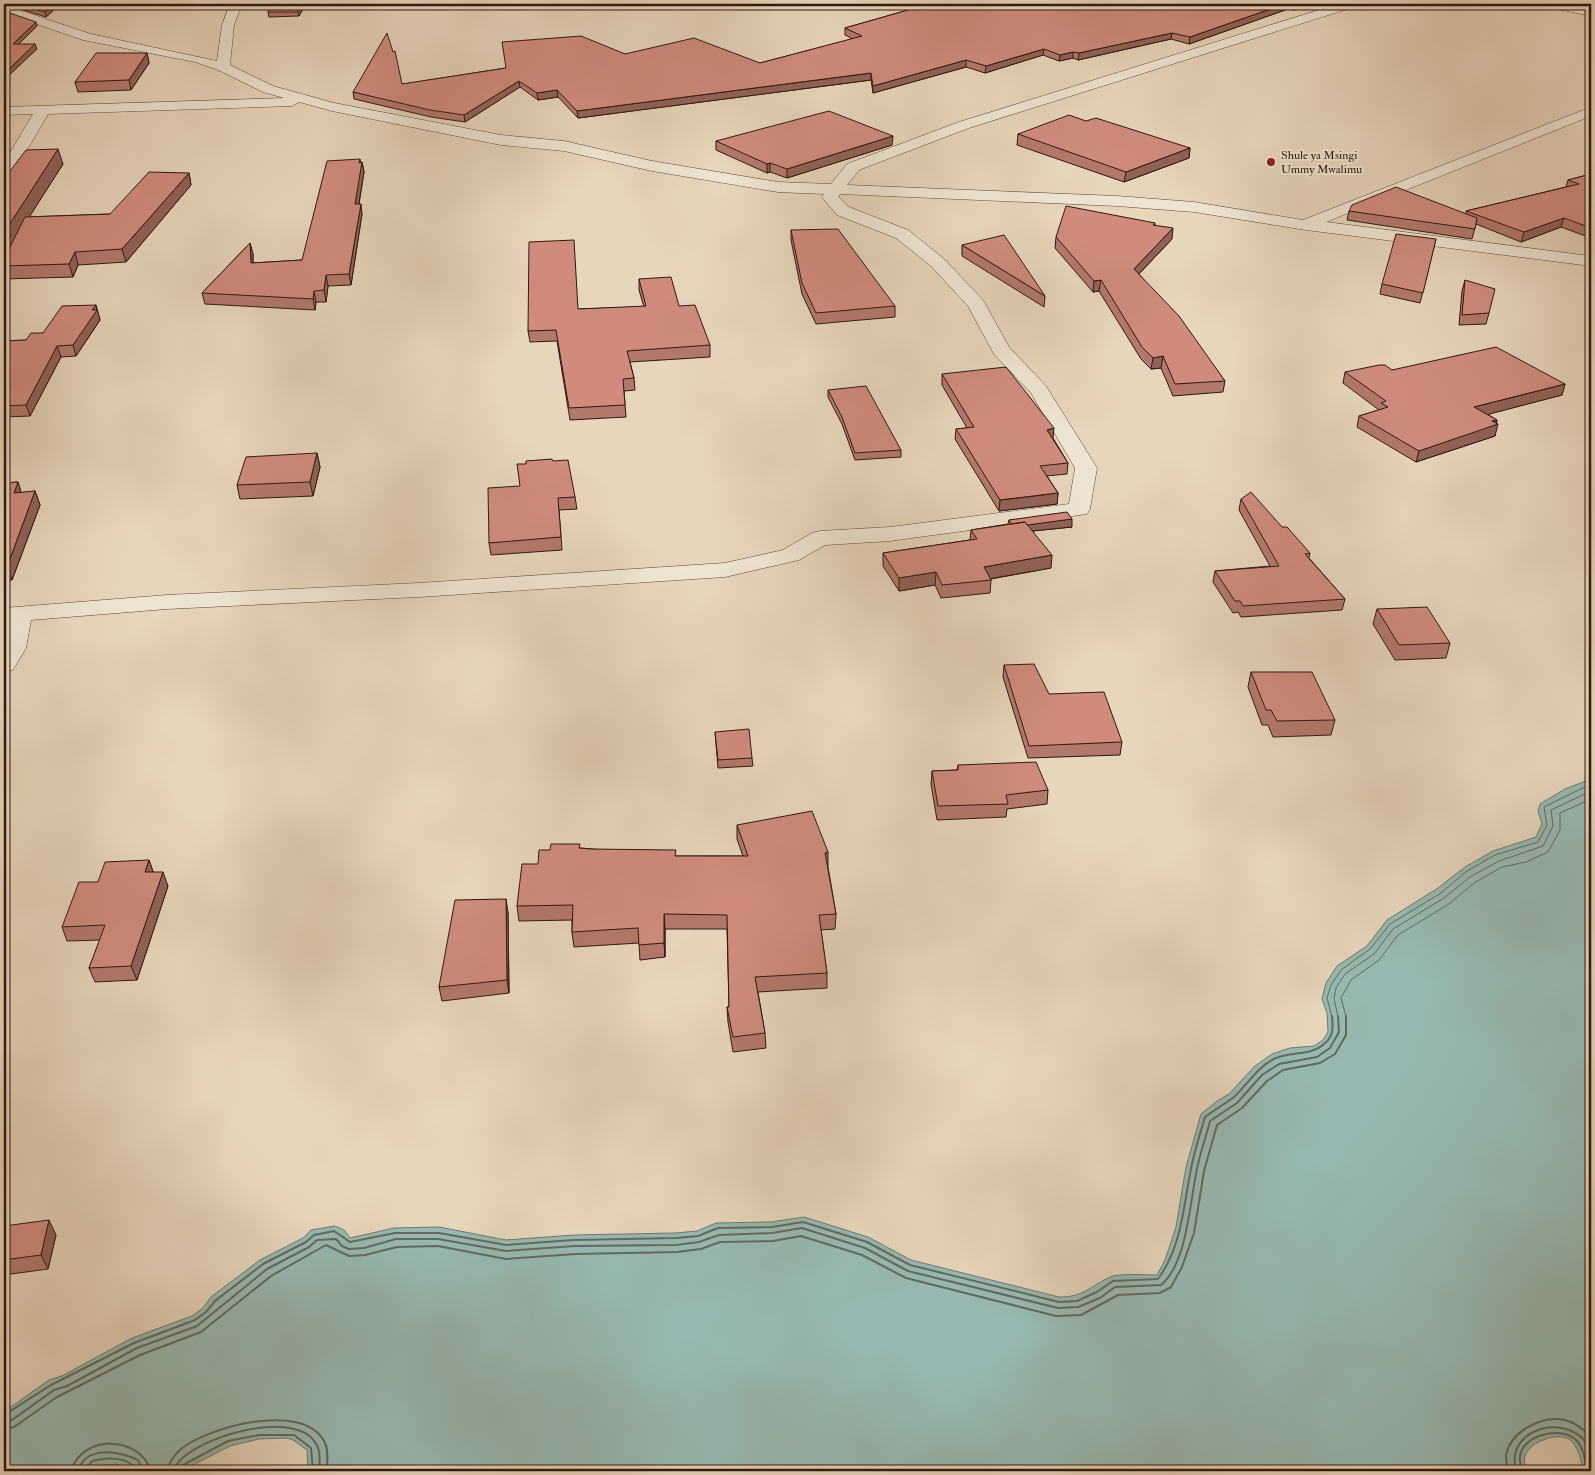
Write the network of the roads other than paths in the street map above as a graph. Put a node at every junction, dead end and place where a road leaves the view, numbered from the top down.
1 (236, 4) edge
2 (1350, 4) edge
3 (1552, 4) edge
4 (4, 9) edge
5 (1591, 12) edge
6 (223, 67) junction
7 (313, 102) junction
8 (44, 110) junction
9 (4, 111) edge
10 (1591, 111) edge
11 (4, 176) edge
12 (835, 189) junction
13 (1306, 225) junction
14 (1591, 261) edge
15 (12, 614) edge
16 (4, 664) edge

1 - 6 street
2 - 12 street
3 - 5 street
4 - 6 street
6 - 7 street
7 - 8 street
7 - 12 street
8 - 9 street
8 - 11 street
10 - 13 street
12 - 13 street
12 - 15 street
13 - 14 street
15 - 16 street

